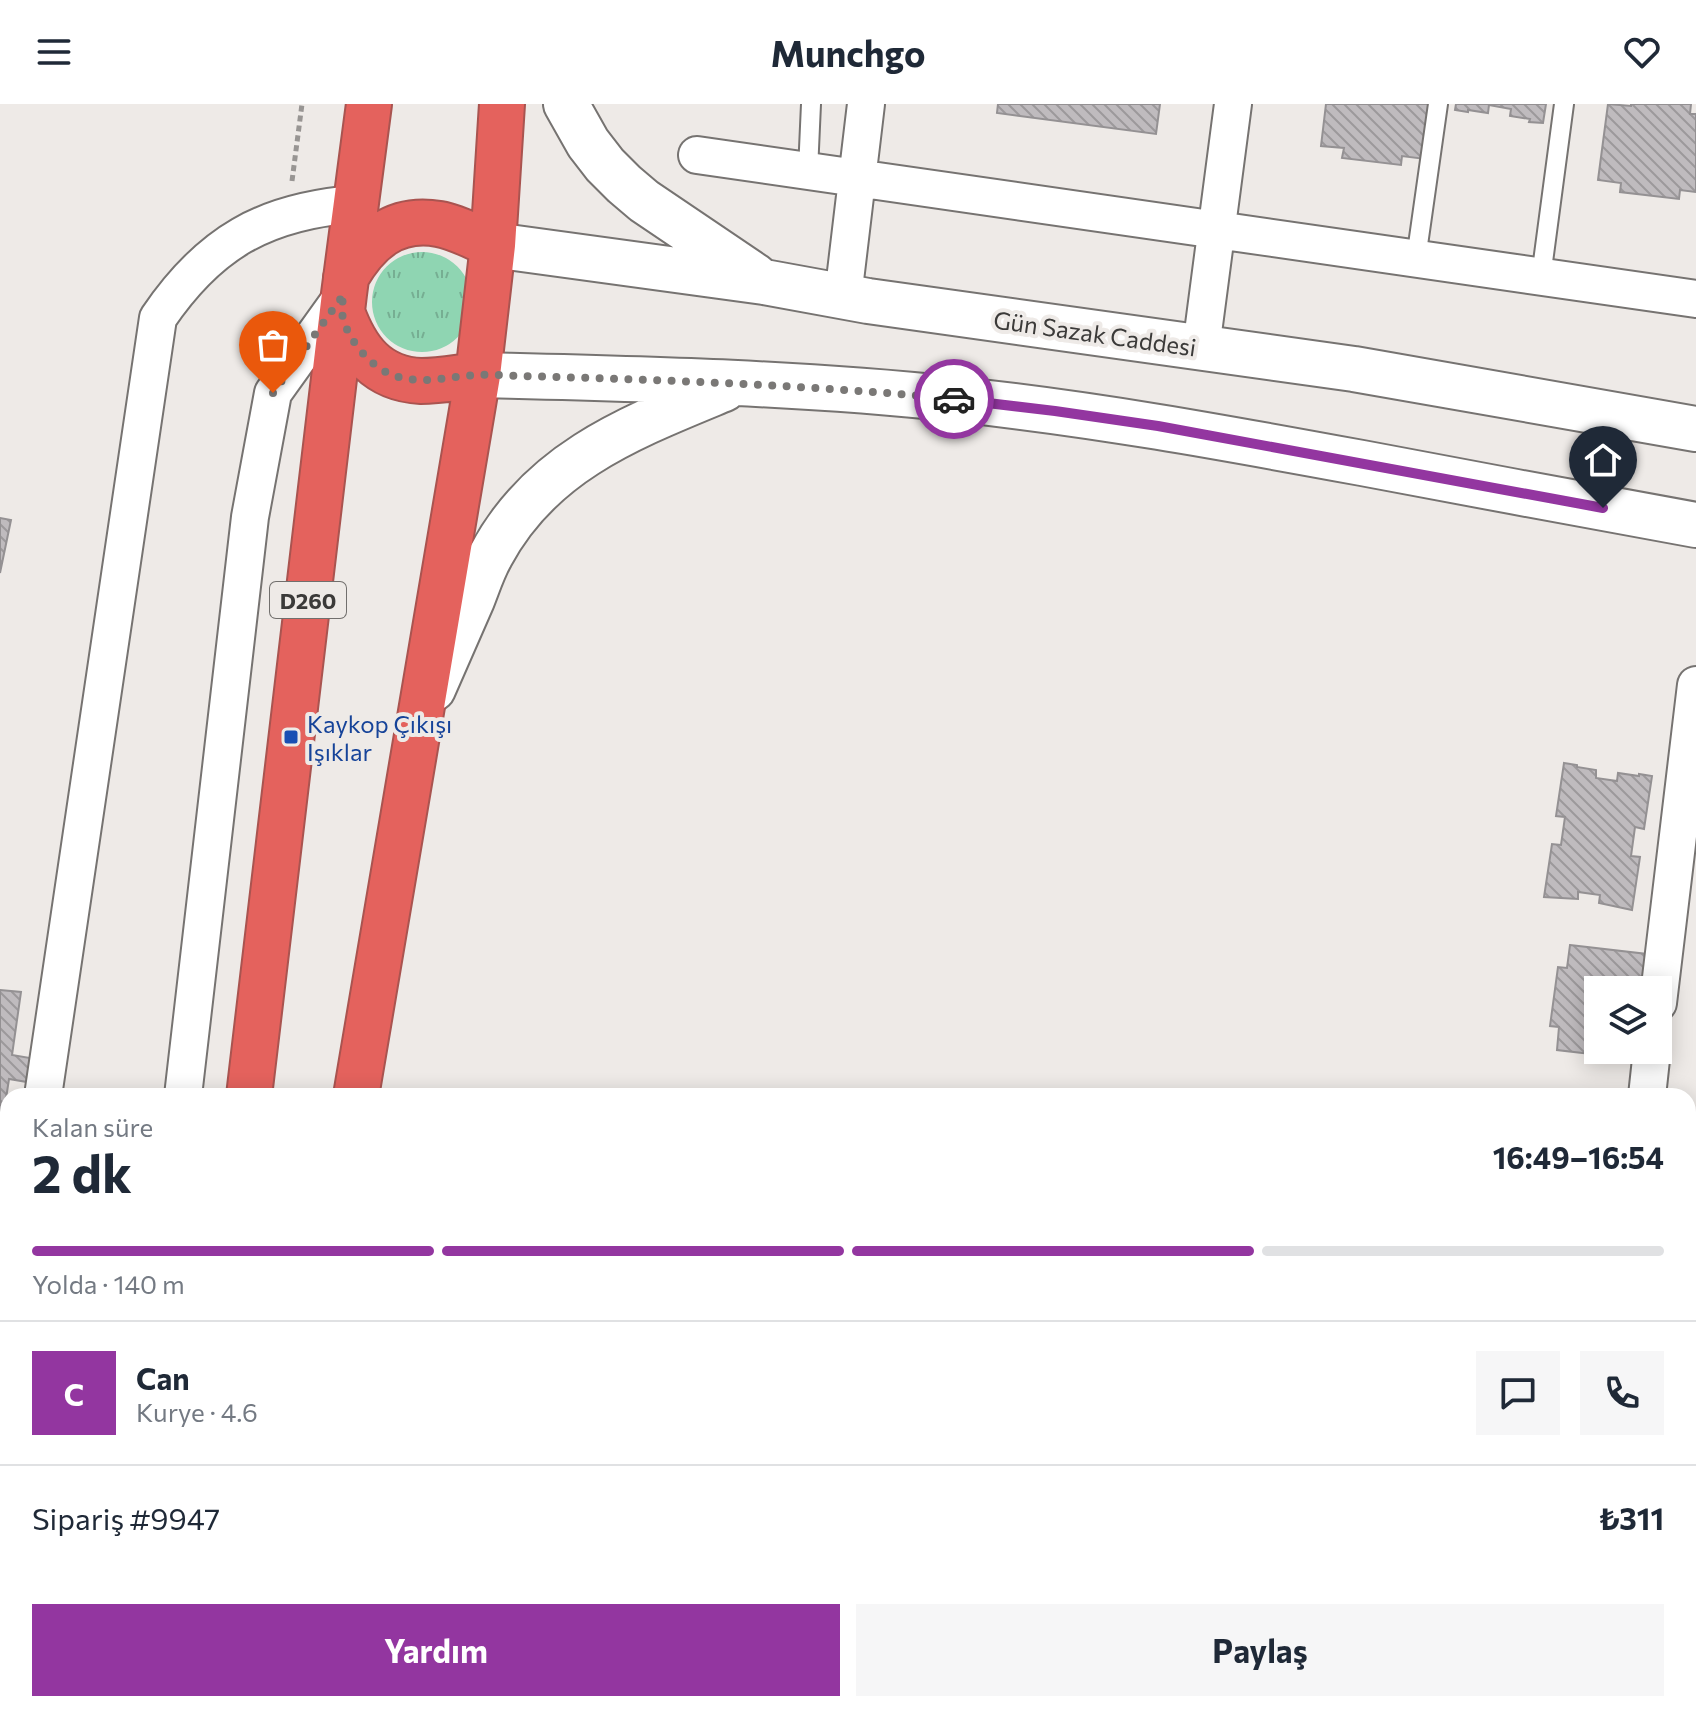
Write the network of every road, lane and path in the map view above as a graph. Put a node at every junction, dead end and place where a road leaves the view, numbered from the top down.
1 (302, 104) edge
2 (369, 104) edge
3 (502, 104) edge
4 (566, 104) edge
5 (811, 104) edge
6 (866, 104) edge
7 (1233, 104) edge
8 (1438, 104) edge
9 (1564, 104) edge
10 (697, 155) dead end
11 (808, 171) junction
12 (858, 178) junction
13 (356, 204) junction
14 (288, 214) junction
15 (1217, 230) junction
16 (493, 245) junction
17 (1416, 259) junction
18 (1541, 277) junction
19 (764, 282) junction
20 (344, 294) junction
21 (843, 297) junction
22 (1696, 299) edge
23 (1201, 348) junction
24 (478, 375) junction
25 (741, 383) junction
26 (1696, 429) edge
27 (1696, 525) edge
28 (1696, 685) edge
29 (418, 725) junction
30 (1661, 976) edge
31 (1650, 1064) edge
32 (44, 1088) edge
33 (184, 1088) edge
34 (250, 1088) edge
35 (357, 1088) edge
36 (1648, 1088) edge

1 - 14 path
2 - 13 highway, D260
3 - 16 highway
4 - 19 street
5 - 11 lane
6 - 12 street
7 - 15 street
8 - 17 lane
9 - 18 lane
10 - 11 street
11 - 12 street
12 - 15 street
12 - 21 street
13 - 14 street
13 - 20 highway, D260
14 - 32 street
15 - 17 street
15 - 23 street
16 - 19 street, Gün Sazak Caddesi
16 - 20 highway
16 - 24 highway
17 - 18 street
18 - 22 street
19 - 21 street, Gün Sazak Caddesi
20 - 24 highway
20 - 33 street
20 - 34 highway, D260
21 - 23 street, Gün Sazak Caddesi
23 - 26 street, Gün Sazak Caddesi
24 - 25 street
24 - 29 highway
25 - 27 street
25 - 29 street
28 - 30 street
29 - 35 highway
31 - 36 street

